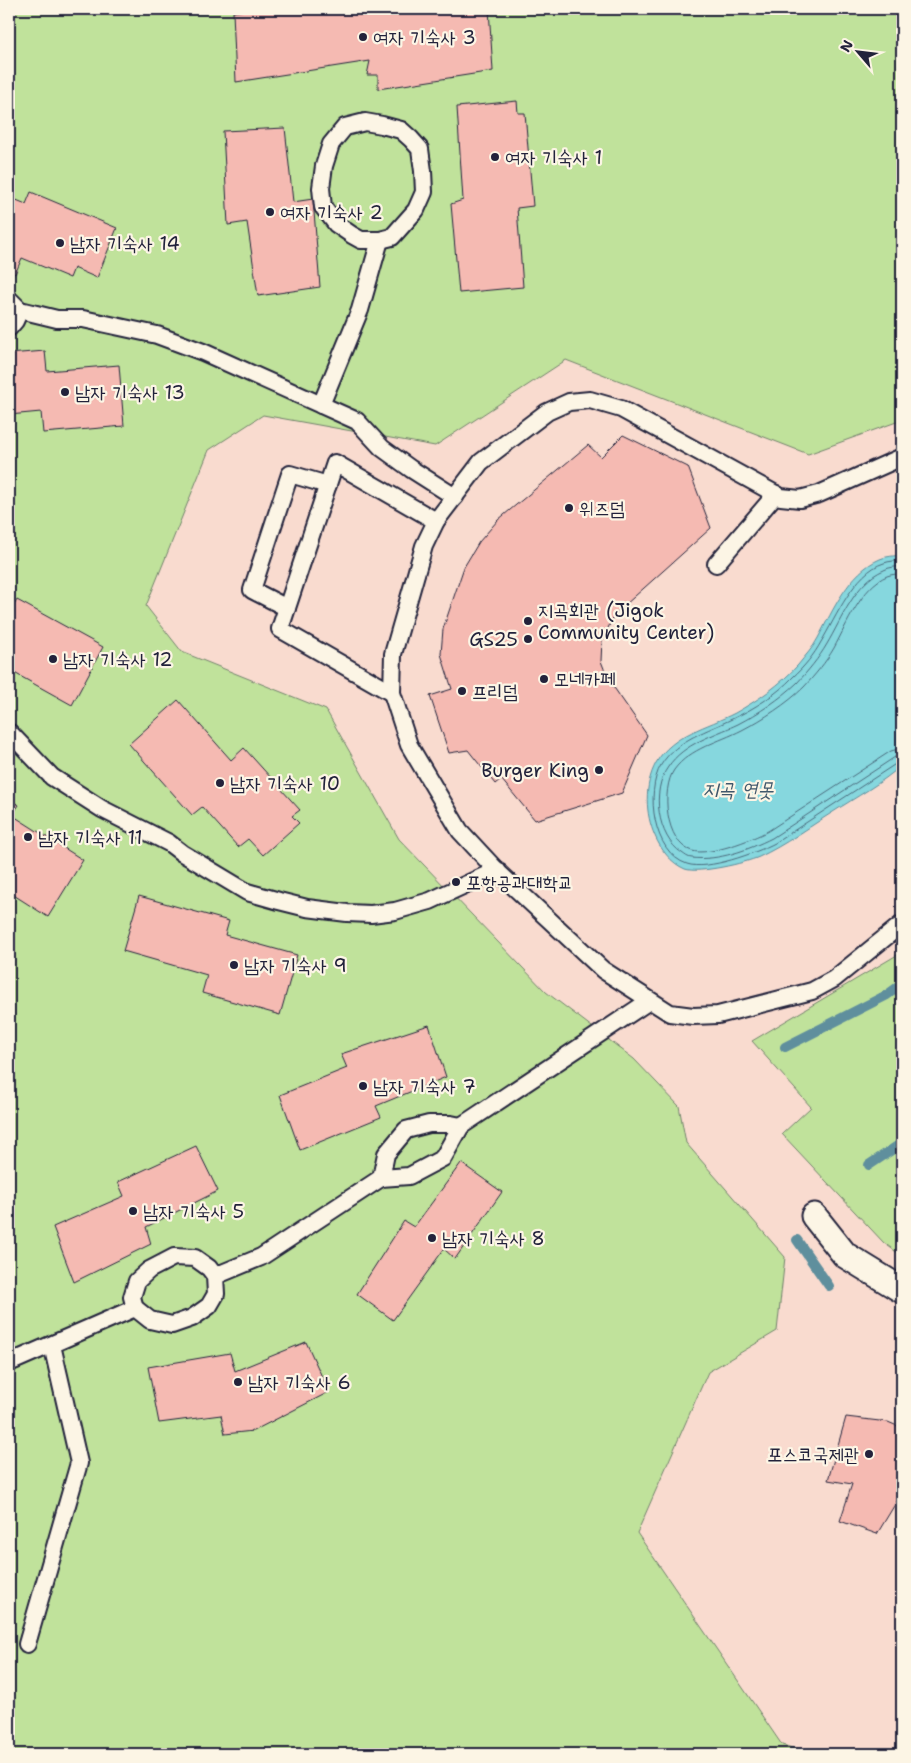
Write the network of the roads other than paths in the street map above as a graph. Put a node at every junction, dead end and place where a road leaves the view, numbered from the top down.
1 (380, 240) junction
2 (14, 304) edge
3 (9, 328) edge
4 (321, 405) junction
5 (902, 457) edge
6 (328, 485) junction
7 (776, 494) junction
8 (455, 497) junction
9 (436, 521) junction
10 (716, 564) dead end
11 (287, 608) junction
12 (392, 693) junction
13 (9, 732) edge
14 (497, 870) junction
15 (902, 924) edge
16 (649, 1001) junction
17 (462, 1126) junction
18 (381, 1178) junction
19 (814, 1216) dead end
20 (215, 1276) junction
21 (902, 1290) edge
22 (135, 1308) junction
23 (52, 1345) junction
24 (9, 1363) edge
25 (27, 1644) dead end

1 - 1 lane
1 - 4 lane
2 - 3 lane
2 - 4 lane
4 - 8 lane
5 - 7 lane
6 - 9 lane
6 - 11 lane
6 - 11 lane
7 - 8 lane
7 - 10 lane
8 - 9 lane
9 - 12 lane
11 - 12 lane
12 - 14 lane
13 - 14 lane
14 - 16 lane
15 - 16 lane
16 - 17 lane
17 - 18 lane
17 - 18 lane
18 - 20 lane
19 - 21 street
20 - 22 lane
20 - 22 lane
22 - 23 lane
23 - 24 lane
23 - 25 lane

